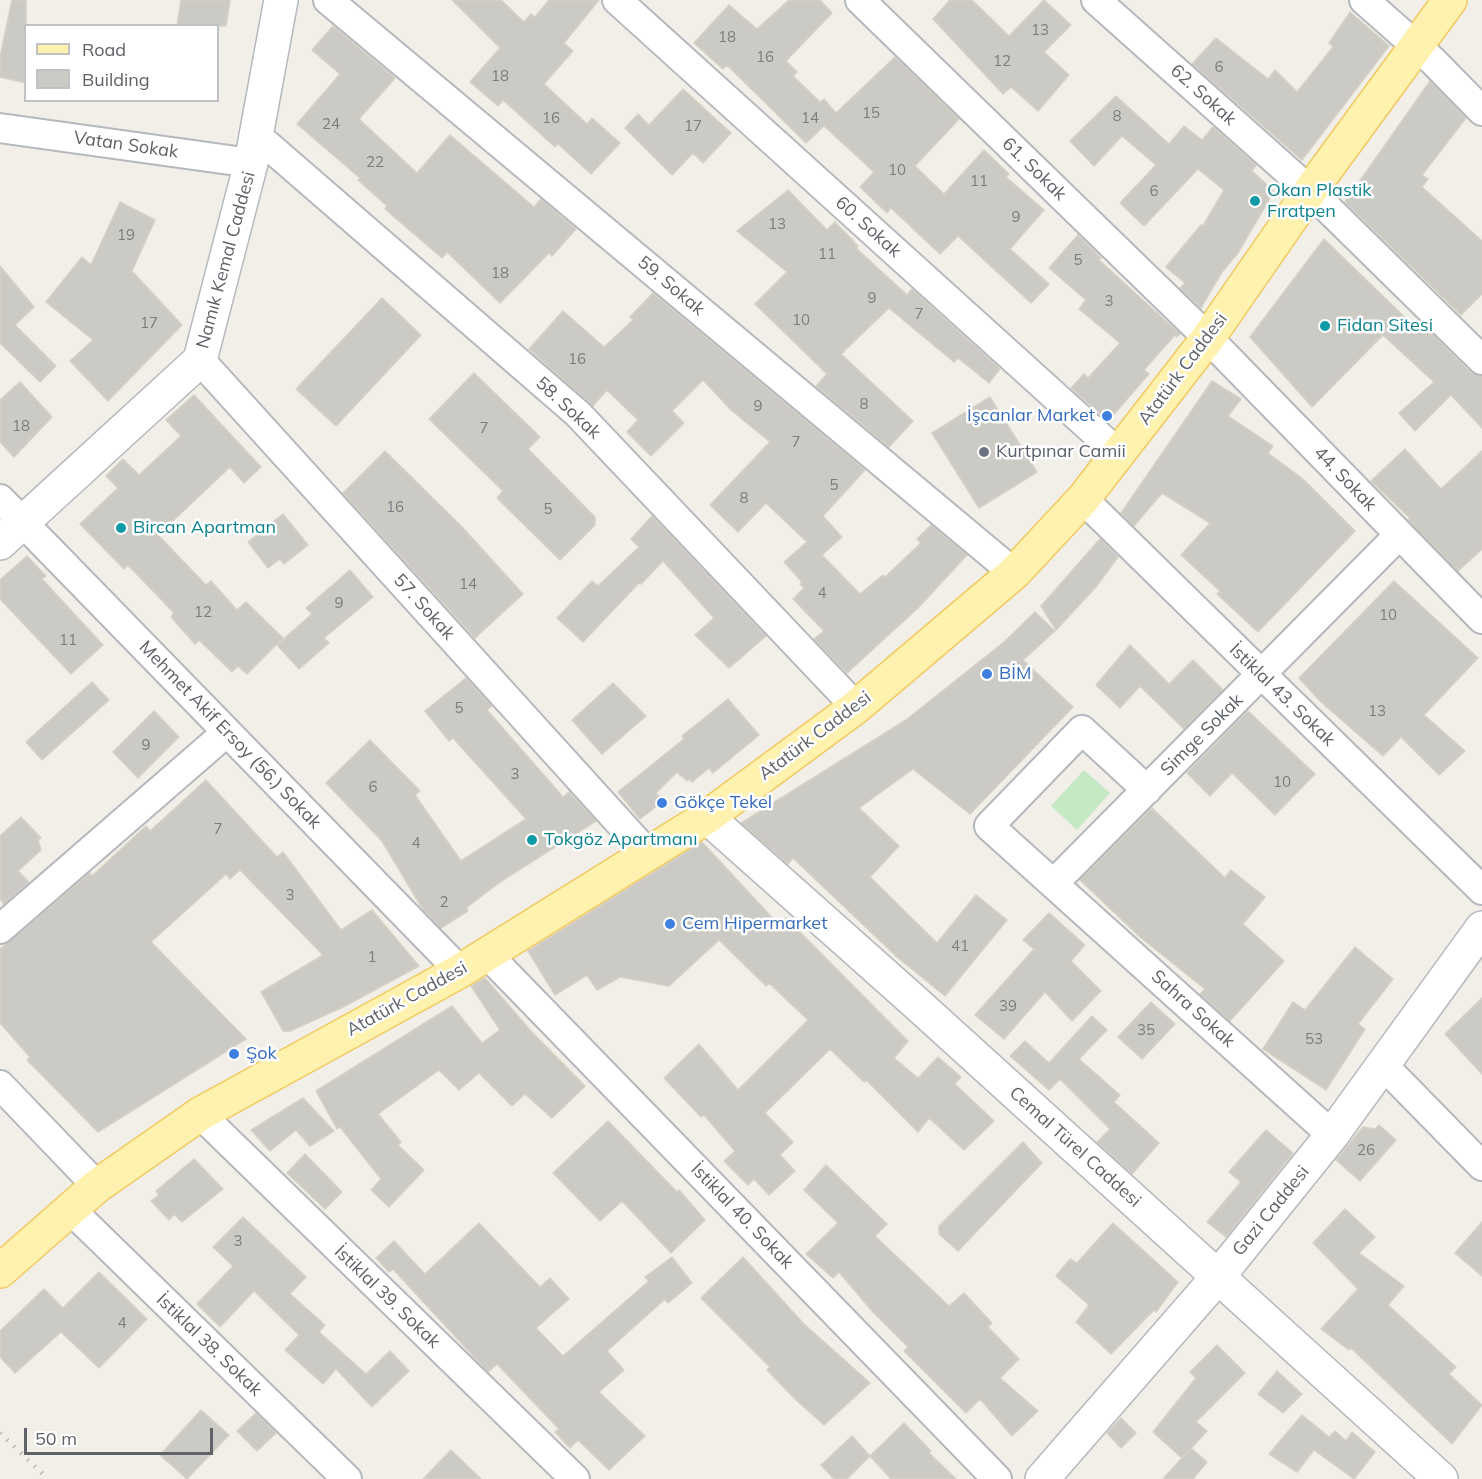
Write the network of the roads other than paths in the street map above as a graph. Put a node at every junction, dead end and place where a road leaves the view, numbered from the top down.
1 (281, 0) edge
2 (328, 0) edge
3 (617, 0) edge
4 (860, 0) edge
5 (1096, 0) edge
6 (1364, 0) edge
7 (1450, 0) edge
8 (1416, 48) junction
9 (1482, 111) edge
10 (0, 128) edge
11 (254, 149) junction
12 (1310, 191) junction
13 (1208, 338) junction
14 (200, 360) junction
15 (1482, 360) edge
16 (1119, 453) junction
17 (0, 499) edge
18 (1083, 499) junction
19 (12, 532) edge
20 (1399, 535) junction
21 (1014, 573) junction
22 (1482, 619) edge
23 (1262, 675) junction
24 (856, 707) junction
25 (227, 732) junction
26 (1147, 790) junction
27 (707, 817) junction
28 (648, 854) junction
29 (1054, 883) junction
30 (1482, 890) edge
31 (1482, 928) edge
32 (0, 929) edge
33 (487, 954) junction
34 (460, 971) junction
35 (1382, 1064) junction
36 (0, 1085) edge
37 (200, 1114) junction
38 (1332, 1135) junction
39 (1482, 1166) edge
40 (97, 1186) junction
41 (70, 1210) junction
42 (0, 1271) edge
43 (1217, 1278) junction
44 (347, 1479) edge
45 (575, 1479) edge
46 (997, 1479) edge
47 (1042, 1479) edge
48 (1441, 1479) edge

1 - 11 street, Namık Kemal Caddesi
2 - 21 street, 59. Sokak
3 - 16 street, 60. Sokak
4 - 13 street, 61. Sokak
5 - 12 street, 62. Sokak
6 - 8 street
7 - 8 main road, Atatürk Caddesi
8 - 9 street
8 - 12 main road, Atatürk Caddesi
10 - 11 street, Vatan Sokak
11 - 14 street, Namık Kemal Caddesi
11 - 24 street, 58. Sokak
12 - 13 main road, Atatürk Caddesi
12 - 15 street, 62. Sokak
13 - 16 main road, Atatürk Caddesi
13 - 20 street, 44. Sokak
14 - 19 street, Namık Kemal Caddesi
14 - 28 street, 57. Sokak
16 - 18 main road, Atatürk Caddesi
17 - 19 street, Mehmet Akif Ersoy (56.) Sokak
18 - 21 main road, Atatürk Caddesi
18 - 23 street, İstiklal 43. Sokak
19 - 25 street, Mehmet Akif Ersoy (56.) Sokak
20 - 22 street, 44. Sokak
20 - 23 street, Simge Sokak
21 - 24 main road, Atatürk Caddesi
23 - 26 street, Simge Sokak
23 - 30 street, İstiklal 43. Sokak
24 - 27 main road, Atatürk Caddesi
25 - 32 street
25 - 34 street, Mehmet Akif Ersoy (56.) Sokak
26 - 29 street, Simge Sokak
26 - 29 street, Sahra Sokak
27 - 28 main road, Atatürk Caddesi
27 - 43 street, Cemal Türel Caddesi
28 - 33 main road, Atatürk Caddesi
29 - 38 street, Sahra Sokak
31 - 35 street, Gazi Caddesi
33 - 34 main road, Atatürk Caddesi
33 - 46 street, İstiklal 40. Sokak
34 - 37 main road, Atatürk Caddesi
35 - 38 street, Gazi Caddesi
35 - 39 street
36 - 40 street
37 - 40 main road, Atatürk Caddesi
37 - 45 street, İstiklal 39. Sokak
38 - 43 street, Gazi Caddesi
40 - 41 main road, Atatürk Caddesi
41 - 42 main road, Atatürk Caddesi
41 - 44 street, İstiklal 38. Sokak
43 - 47 street, Gazi Caddesi
43 - 48 street, Cemal Türel Caddesi

